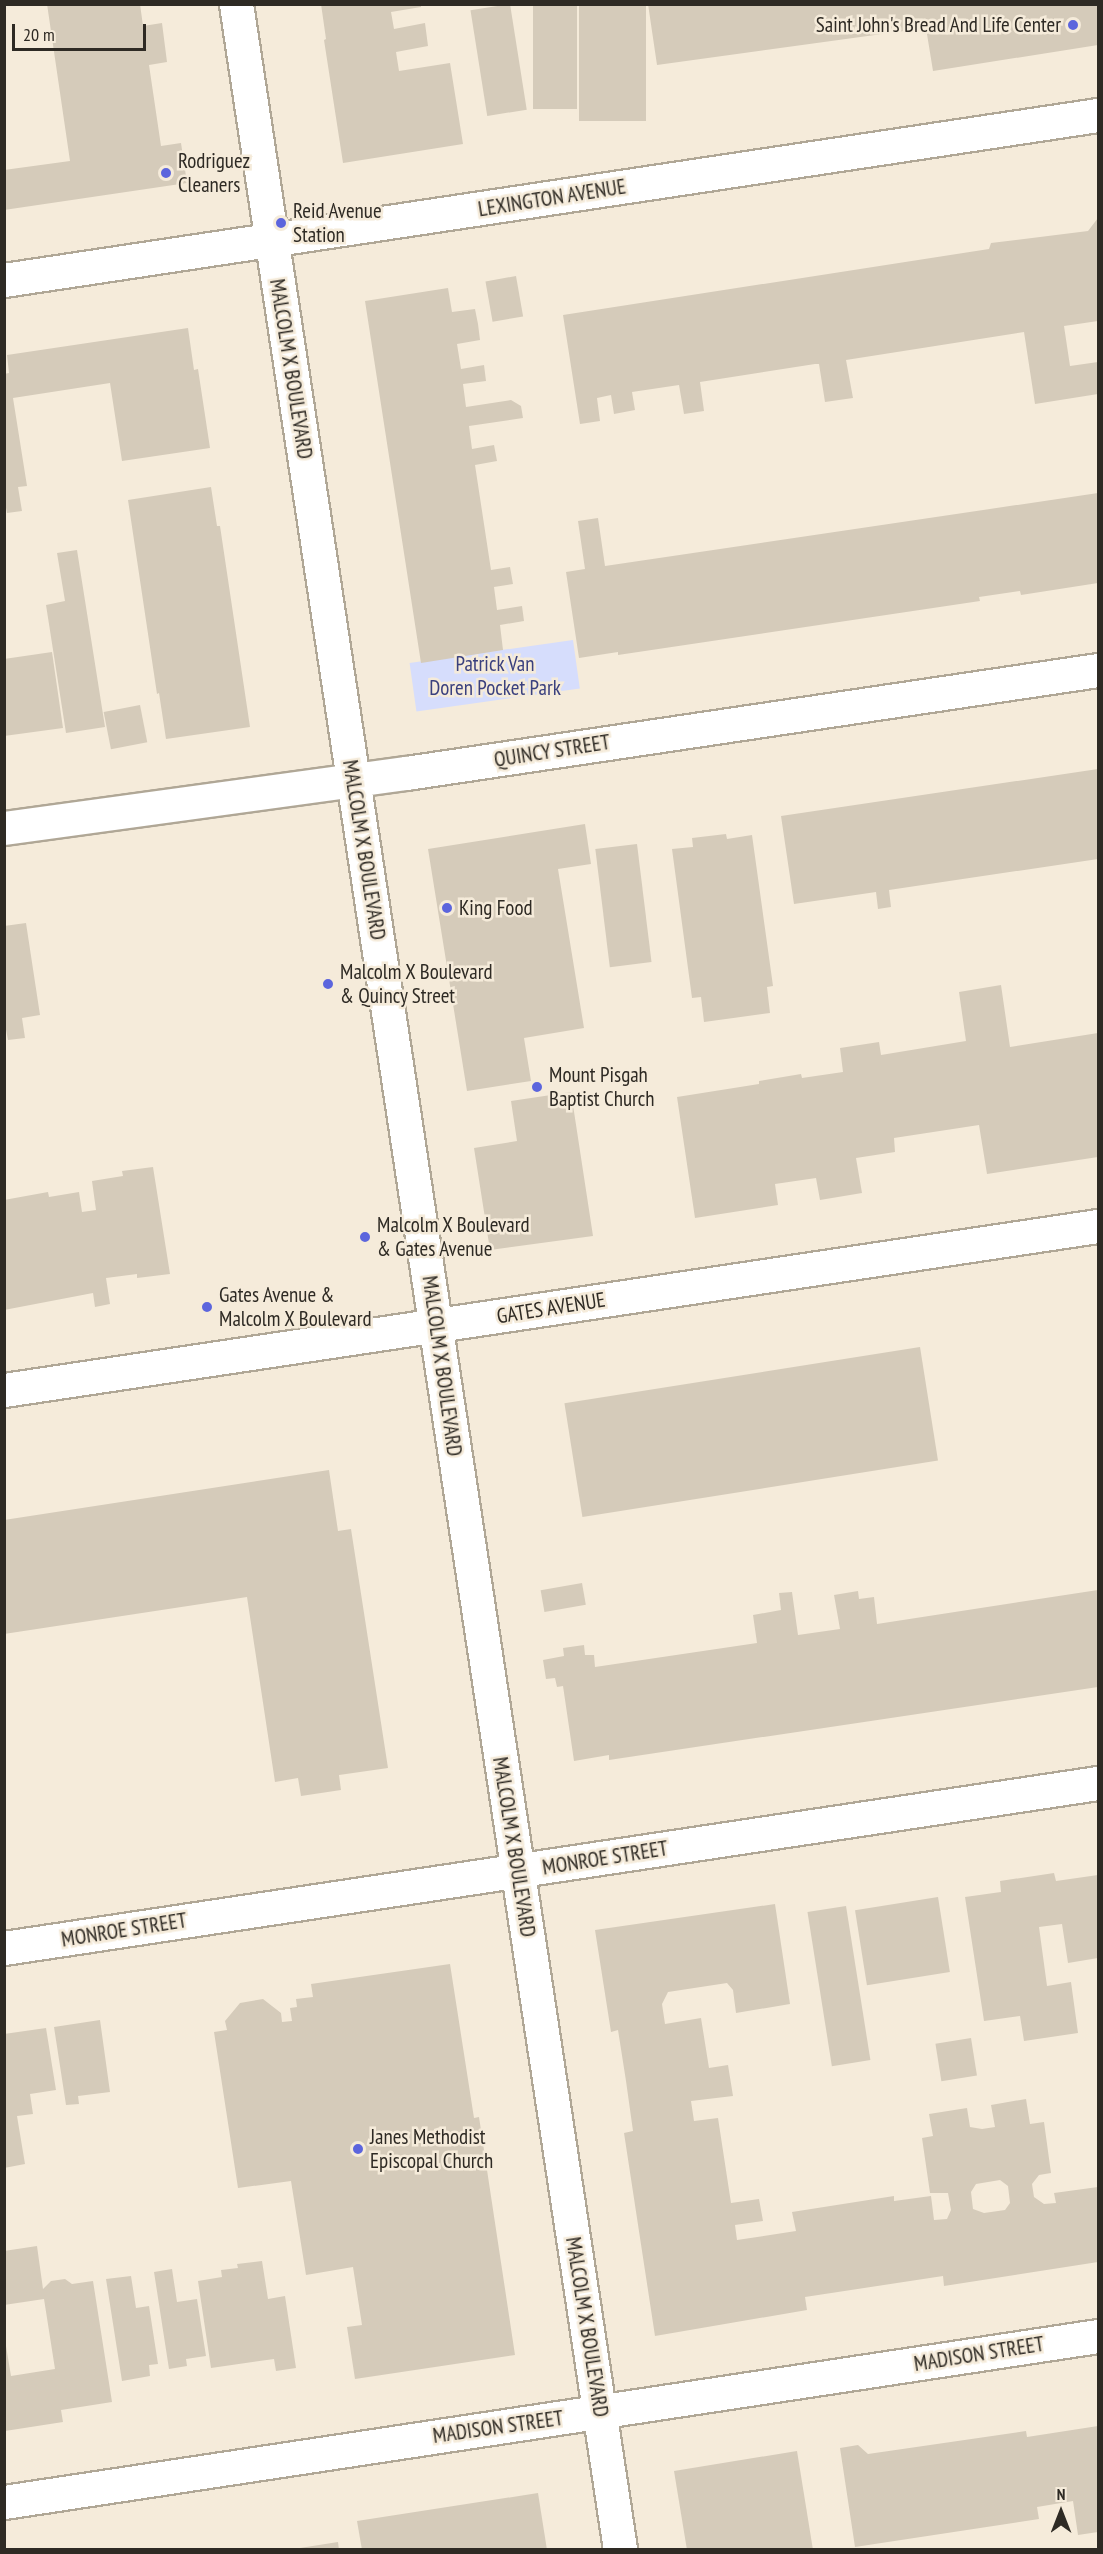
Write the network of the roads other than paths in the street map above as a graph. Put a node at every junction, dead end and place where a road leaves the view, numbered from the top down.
1 (236, 4) edge
2 (1098, 115) edge
3 (272, 241) junction
4 (4, 280) edge
5 (1098, 670) edge
6 (353, 781) junction
7 (4, 828) edge
8 (1098, 1226) edge
9 (436, 1326) junction
10 (4, 1390) edge
11 (1098, 1783) edge
12 (518, 1871) junction
13 (4, 1948) edge
14 (1098, 2336) edge
15 (600, 2412) junction
16 (4, 2502) edge
17 (620, 2550) edge

1 - 3 street, MALCOLM X BOULEVARD
2 - 3 street, LEXINGTON AVENUE
3 - 4 street, LEXINGTON AVENUE
3 - 6 street, MALCOLM X BOULEVARD
5 - 6 street, QUINCY STREET
6 - 7 street, QUINCY STREET
6 - 9 street, MALCOLM X BOULEVARD
8 - 9 street, GATES AVENUE
9 - 10 street, GATES AVENUE
9 - 12 street, MALCOLM X BOULEVARD
11 - 12 street, MONROE STREET
12 - 13 street, MONROE STREET
12 - 15 street, MALCOLM X BOULEVARD
14 - 15 street, MADISON STREET
15 - 16 street, MADISON STREET
15 - 17 street, MALCOLM X BOULEVARD

